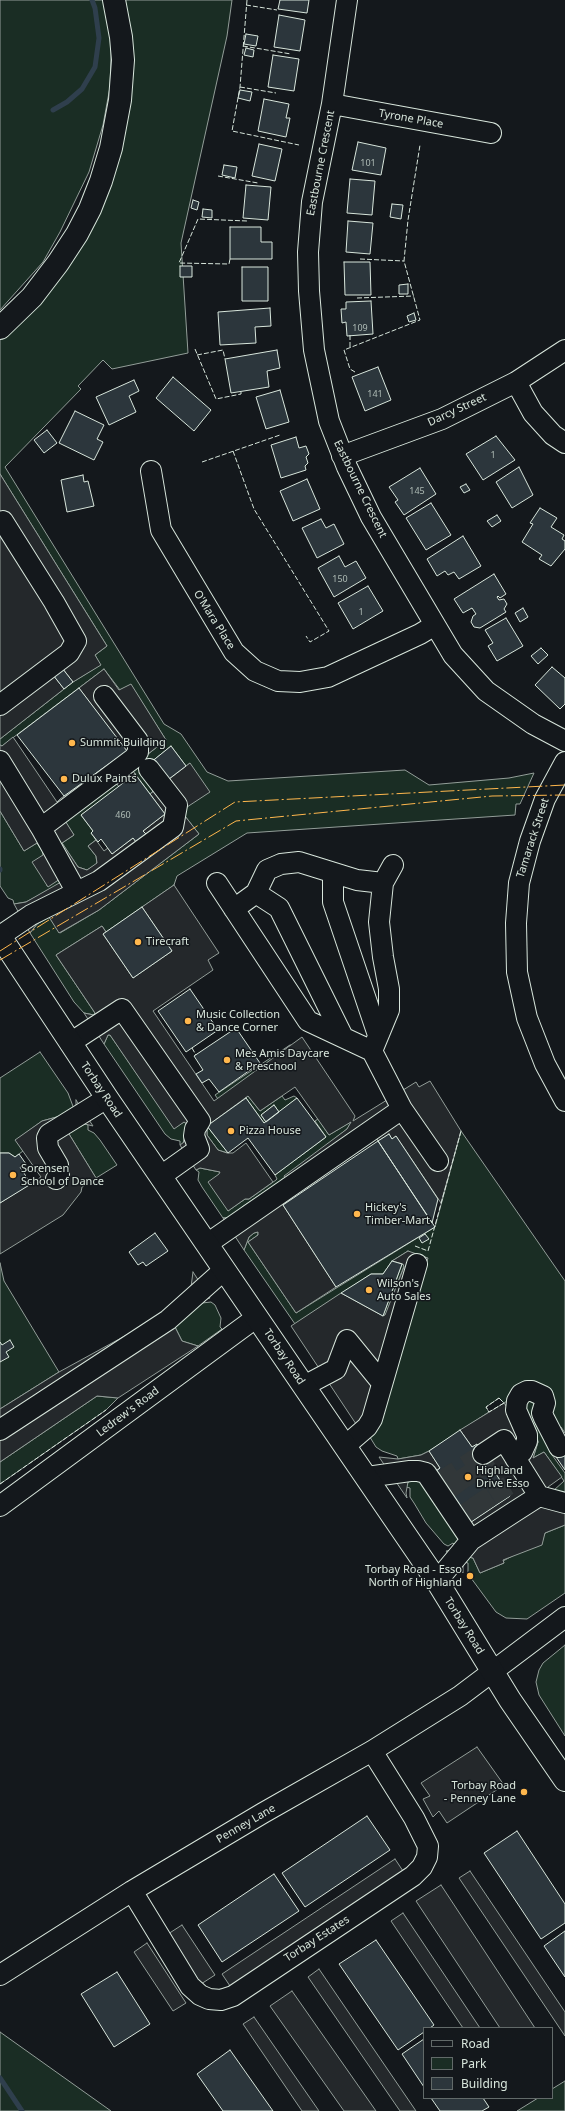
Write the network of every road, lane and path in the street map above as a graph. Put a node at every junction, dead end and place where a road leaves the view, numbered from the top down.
1 (114, 0) edge
2 (347, 0) edge
3 (332, 104) junction
4 (491, 133) dead end
5 (0, 328) edge
6 (565, 350) edge
7 (516, 382) junction
8 (565, 443) edge
9 (342, 456) junction
10 (151, 471) dead end
11 (0, 524) edge
12 (435, 625) junction
13 (104, 696) dead end
14 (0, 705) edge
15 (565, 742) edge
16 (0, 761) edge
17 (565, 762) edge
18 (150, 769) dead end
19 (41, 828) junction
20 (393, 865) dead end
21 (333, 873) junction
22 (216, 882) dead end
23 (384, 883) junction
24 (76, 892) junction
25 (256, 893) junction
26 (234, 909) junction
27 (0, 936) edge
28 (343, 1037) junction
29 (375, 1043) junction
30 (70, 1044) junction
31 (107, 1098) junction
32 (565, 1101) edge
33 (402, 1109) junction
34 (438, 1161) dead end
35 (161, 1176) junction
36 (56, 1179) dead end
37 (207, 1244) junction
38 (417, 1264) dead end
39 (224, 1270) junction
40 (257, 1317) junction
41 (382, 1383) junction
42 (304, 1386) junction
43 (0, 1430) edge
44 (345, 1446) junction
45 (559, 1447) dead end
46 (483, 1454) tunnel mouth
47 (515, 1458) junction
48 (367, 1477) junction
49 (540, 1496) junction
50 (565, 1503) edge
51 (0, 1506) edge
52 (491, 1518) junction
53 (437, 1581) junction
54 (565, 1618) edge
55 (492, 1672) junction
56 (372, 1751) junction
57 (565, 1780) edge
58 (132, 1891) junction
59 (0, 1975) edge

1 - 5 main road
2 - 3 street, Eastbourne Crescent
3 - 4 street, Tyrone Place
3 - 9 street, Eastbourne Crescent
6 - 7 street, Darcy Street
7 - 8 street
7 - 9 street, Darcy Street
9 - 12 street, Eastbourne Crescent
10 - 12 street, O'Mara Place
11 - 14 street
12 - 15 street, Eastbourne Crescent
13 - 19 street
16 - 19 street
17 - 32 street, Tamarack Street
18 - 24 street
19 - 24 street
20 - 23 street
21 - 23 street
21 - 25 street
21 - 29 street
22 - 26 street
23 - 29 street
24 - 27 street
25 - 26 street
25 - 28 street
26 - 28 street
27 - 30 main road, Torbay Road
28 - 29 street
29 - 33 street
30 - 31 main road, Torbay Road
30 - 35 street
31 - 35 main road, Torbay Road
31 - 36 street
33 - 34 street
33 - 37 street
35 - 37 main road, Torbay Road
37 - 39 main road, Torbay Road
38 - 41 street
39 - 40 main road, Torbay Road
39 - 43 street
40 - 42 main road, Torbay Road
40 - 51 street, Ledrew's Road
41 - 42 street
41 - 44 street
42 - 44 main road, Torbay Road
44 - 48 main road, Torbay Road
45 - 47 street
46 - 47 street
47 - 49 street
48 - 52 street
48 - 53 main road, Torbay Road
49 - 50 street
49 - 52 street
52 - 53 street
53 - 55 main road, Torbay Road
54 - 55 street, Penney Lane
55 - 56 street, Penney Lane
55 - 57 main road, Torbay Road
56 - 58 street, Penney Lane
56 - 58 street, Torbay Estates
58 - 59 street, Penney Lane

